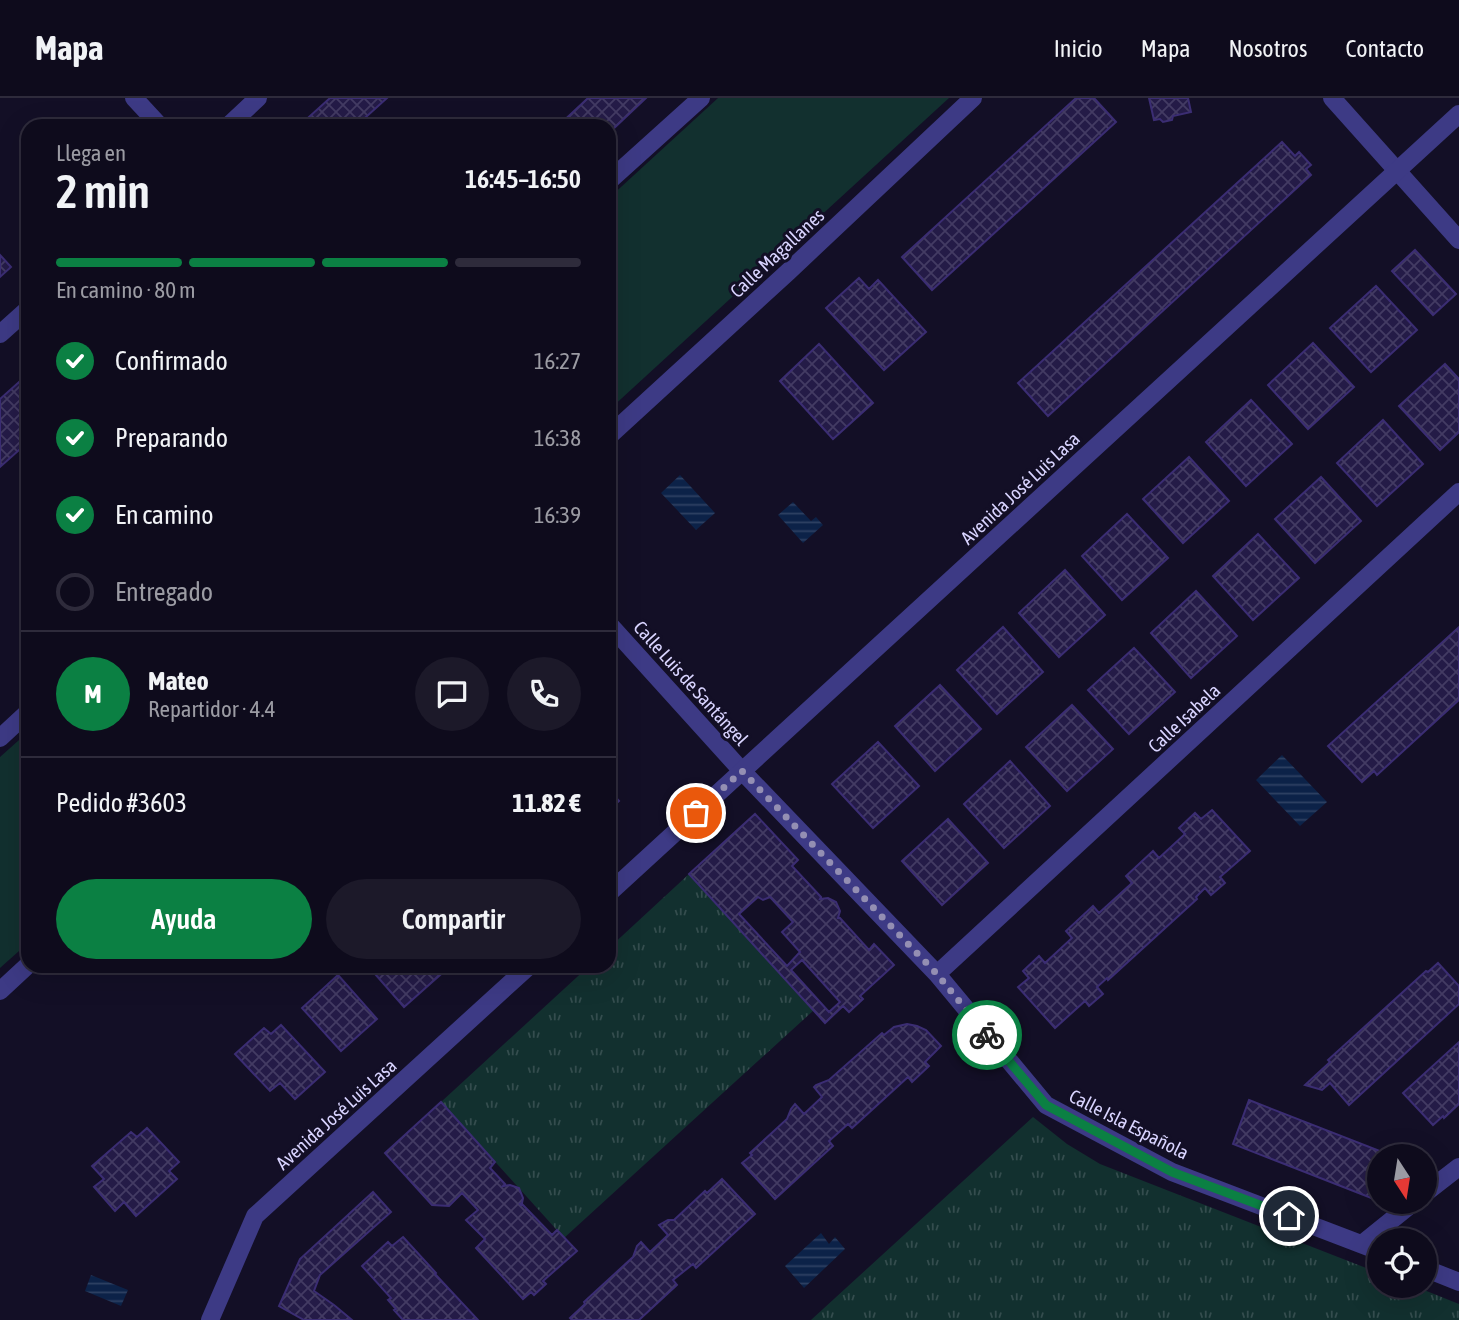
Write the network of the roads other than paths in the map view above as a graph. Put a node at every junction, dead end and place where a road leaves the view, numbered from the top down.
1 (134, 98) edge
2 (258, 98) edge
3 (701, 98) edge
4 (973, 98) edge
5 (1332, 98) edge
6 (1459, 114) edge
7 (154, 119) edge
8 (236, 119) edge
9 (1397, 170) junction
10 (616, 175) edge
11 (1459, 240) edge
12 (21, 315) edge
13 (0, 334) edge
14 (616, 430) edge
15 (1459, 492) edge
16 (616, 632) edge
17 (21, 718) edge
18 (0, 738) edge
19 (742, 771) junction
20 (616, 886) edge
21 (21, 972) edge
22 (520, 973) edge
23 (937, 974) junction
24 (0, 991) edge
25 (1459, 1167) edge
26 (1437, 1184) edge
27 (1399, 1214) edge
28 (1362, 1244) junction
29 (1367, 1246) edge
30 (1437, 1273) edge
31 (1459, 1282) edge
32 (210, 1320) edge

1 - 7 street
2 - 8 street
3 - 10 street
4 - 14 street, Calle Magallanes
5 - 9 street
6 - 9 street, Avenida José Luis Lasa
9 - 11 street
9 - 19 street, Avenida José Luis Lasa
12 - 13 street
15 - 23 street, Calle Isabela
16 - 19 street, Calle Luis de Santángel
17 - 18 street
19 - 20 street, Avenida José Luis Lasa
19 - 23 street, Calle Isla Española
21 - 24 street
22 - 32 street, Avenida José Luis Lasa
23 - 28 street, Calle Isla Española
25 - 26 street
27 - 28 street
28 - 29 street, Calle Isla Española
30 - 31 street

